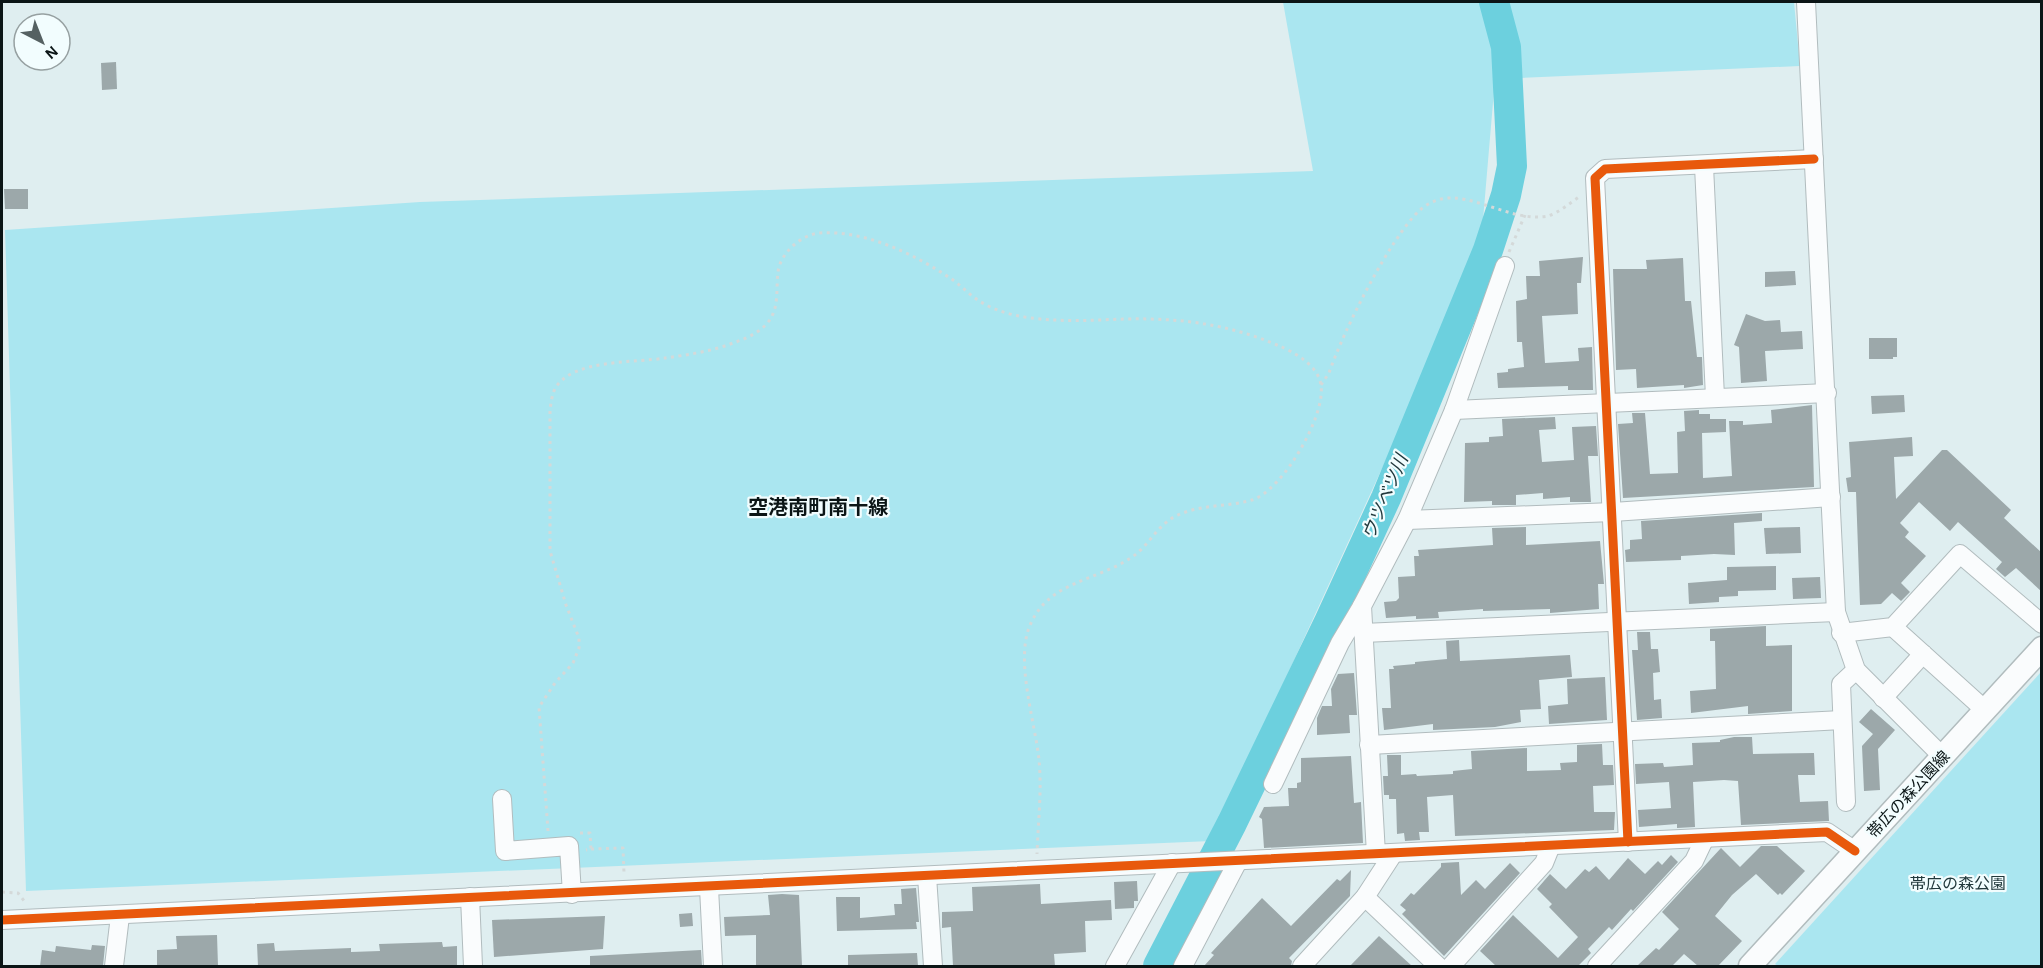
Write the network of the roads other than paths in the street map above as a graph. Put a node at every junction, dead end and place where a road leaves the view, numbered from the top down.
1 (1806, 2) edge
2 (1814, 159) junction
3 (1704, 166) junction
4 (1505, 266) road end
5 (1827, 393) junction
6 (1714, 397) junction
7 (1608, 403) junction
8 (1454, 410) junction
9 (1831, 497) junction
10 (1613, 512) junction
11 (1407, 520) junction
12 (1362, 606) junction
13 (1836, 612) junction
14 (1618, 620) junction
15 (2042, 624) edge
16 (1893, 627) junction
17 (1363, 633) junction
18 (1840, 633) junction
19 (2042, 648) edge
20 (1923, 654) junction
21 (1856, 670) junction
22 (1882, 698) junction
23 (1985, 710) junction
24 (1842, 720) junction
25 (1622, 732) junction
26 (1370, 745) junction
27 (1942, 756) junction
28 (1273, 784) dead end
29 (502, 799) dead end
30 (1846, 802) dead end
31 (1704, 840) junction
32 (1628, 842) junction
33 (1550, 848) junction
34 (1855, 851) junction
35 (1384, 854) junction
36 (1233, 861) junction
37 (1172, 863) junction
38 (927, 876) junction
39 (709, 888) junction
40 (572, 894) junction
41 (470, 897) junction
42 (1365, 897) junction
43 (120, 916) junction
44 (2, 920) edge
45 (114, 966) edge
46 (473, 966) edge
47 (713, 966) edge
48 (933, 966) edge
49 (1115, 966) edge
50 (1183, 966) edge
51 (1302, 966) edge
52 (1438, 966) edge
53 (1451, 966) edge
54 (1597, 966) edge
55 (1750, 966) edge

1 - 2 street
2 - 3 street
2 - 5 street
3 - 6 street
3 - 7 street
4 - 8 street
5 - 6 street
5 - 9 street
6 - 7 street
7 - 8 street
7 - 10 street
8 - 11 street
9 - 10 street
9 - 13 street
10 - 11 street
10 - 14 street
11 - 12 street
12 - 17 street
12 - 28 street
13 - 14 street
13 - 18 street
14 - 17 street
14 - 25 street
15 - 16 street
16 - 18 street
16 - 20 street
17 - 26 street
18 - 21 street
19 - 23 main road, 帯広の森公園線
20 - 22 street
20 - 23 street
21 - 22 street
21 - 24 street
22 - 27 street
23 - 27 main road, 帯広の森公園線
24 - 25 street
24 - 30 street
25 - 26 street
25 - 32 street
26 - 35 street
27 - 34 main road, 帯広の森公園線
29 - 40 street
31 - 32 street
31 - 34 street
31 - 54 street
32 - 33 street
33 - 35 street
33 - 53 street
34 - 55 main road, 帯広の森公園線
35 - 36 street
35 - 42 street
36 - 37 street
36 - 50 street
37 - 38 street
37 - 49 street
38 - 39 street
38 - 48 street
39 - 40 street
39 - 47 street
40 - 41 street
41 - 43 street
41 - 46 street
42 - 51 street
42 - 52 street
43 - 44 street
43 - 45 street

